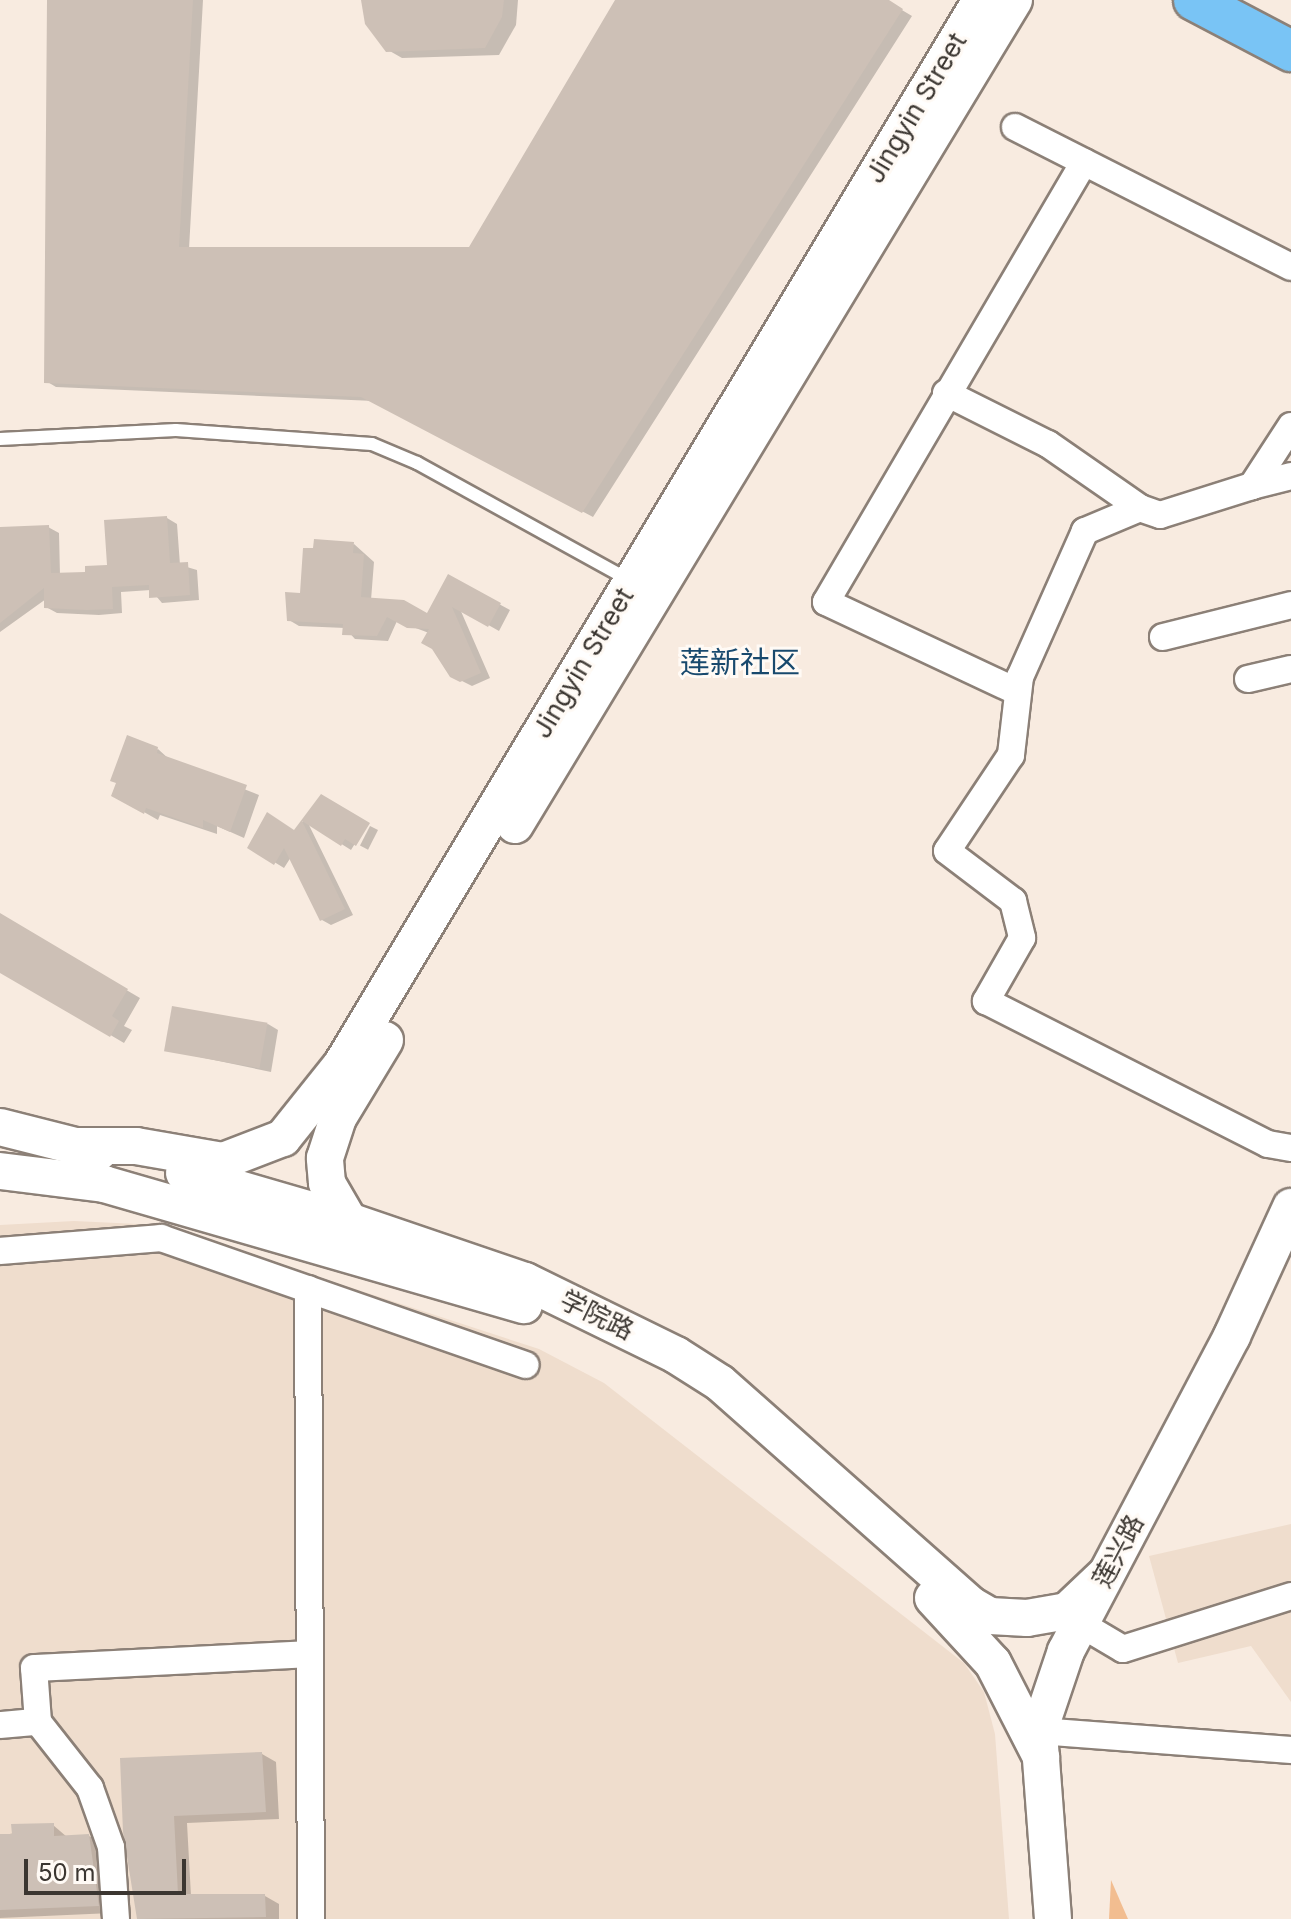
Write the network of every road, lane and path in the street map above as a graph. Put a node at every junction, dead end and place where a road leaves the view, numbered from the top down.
1 (981, 0) edge
2 (1014, 0) edge
3 (1194, 0) edge
4 (1253, 0) edge
5 (1291, 20) edge
6 (1291, 51) edge
7 (1015, 127) dead end
8 (1084, 162) junction
9 (1291, 267) edge
10 (946, 393) junction
11 (1291, 426) edge
12 (0, 439) edge
13 (1291, 476) edge
14 (1252, 486) junction
15 (1140, 508) junction
16 (642, 589) junction
17 (1291, 605) edge
18 (1163, 637) dead end
19 (1291, 669) edge
20 (1248, 679) dead end
21 (1018, 692) junction
22 (0, 1127) edge
23 (77, 1146) junction
24 (1291, 1148) edge
25 (0, 1171) edge
26 (1291, 1207) edge
27 (349, 1221) junction
28 (0, 1251) edge
29 (308, 1289) junction
30 (525, 1365) dead end
31 (1105, 1575) junction
32 (1291, 1596) edge
33 (963, 1612) junction
34 (1079, 1623) junction
35 (993, 1638) junction
36 (308, 1654) junction
37 (38, 1722) junction
38 (0, 1725) edge
39 (1040, 1744) junction
40 (1291, 1750) edge
41 (116, 1919) edge
42 (311, 1919) edge
43 (1053, 1919) edge

1 - 16 street, Jingyin Street
2 - 16 street, Jingyin Street
3 - 6 main road
4 - 5 main road
7 - 8 street
8 - 9 street
8 - 10 street
10 - 15 street
10 - 21 street
11 - 14 street
12 - 16 lane
13 - 14 street
14 - 15 street
15 - 21 street
16 - 23 street, Jingyin Street
16 - 27 street, Jingyin Street
17 - 18 street
19 - 20 street
21 - 24 street
22 - 23 street, 学院路
23 - 27 street, 学院路
25 - 33 street, 学院路
26 - 31 street, 莲兴路
27 - 33 street, 学院路
28 - 29 street
29 - 30 street
29 - 36 street
31 - 33 street, 学院路
31 - 34 street, 莲兴路
32 - 34 street
33 - 35 street
33 - 39 street
34 - 35 street
34 - 39 street, 莲兴路
35 - 39 street
36 - 37 street
36 - 42 street
37 - 38 street
37 - 41 street
39 - 40 street
39 - 43 street, 莲兴路

